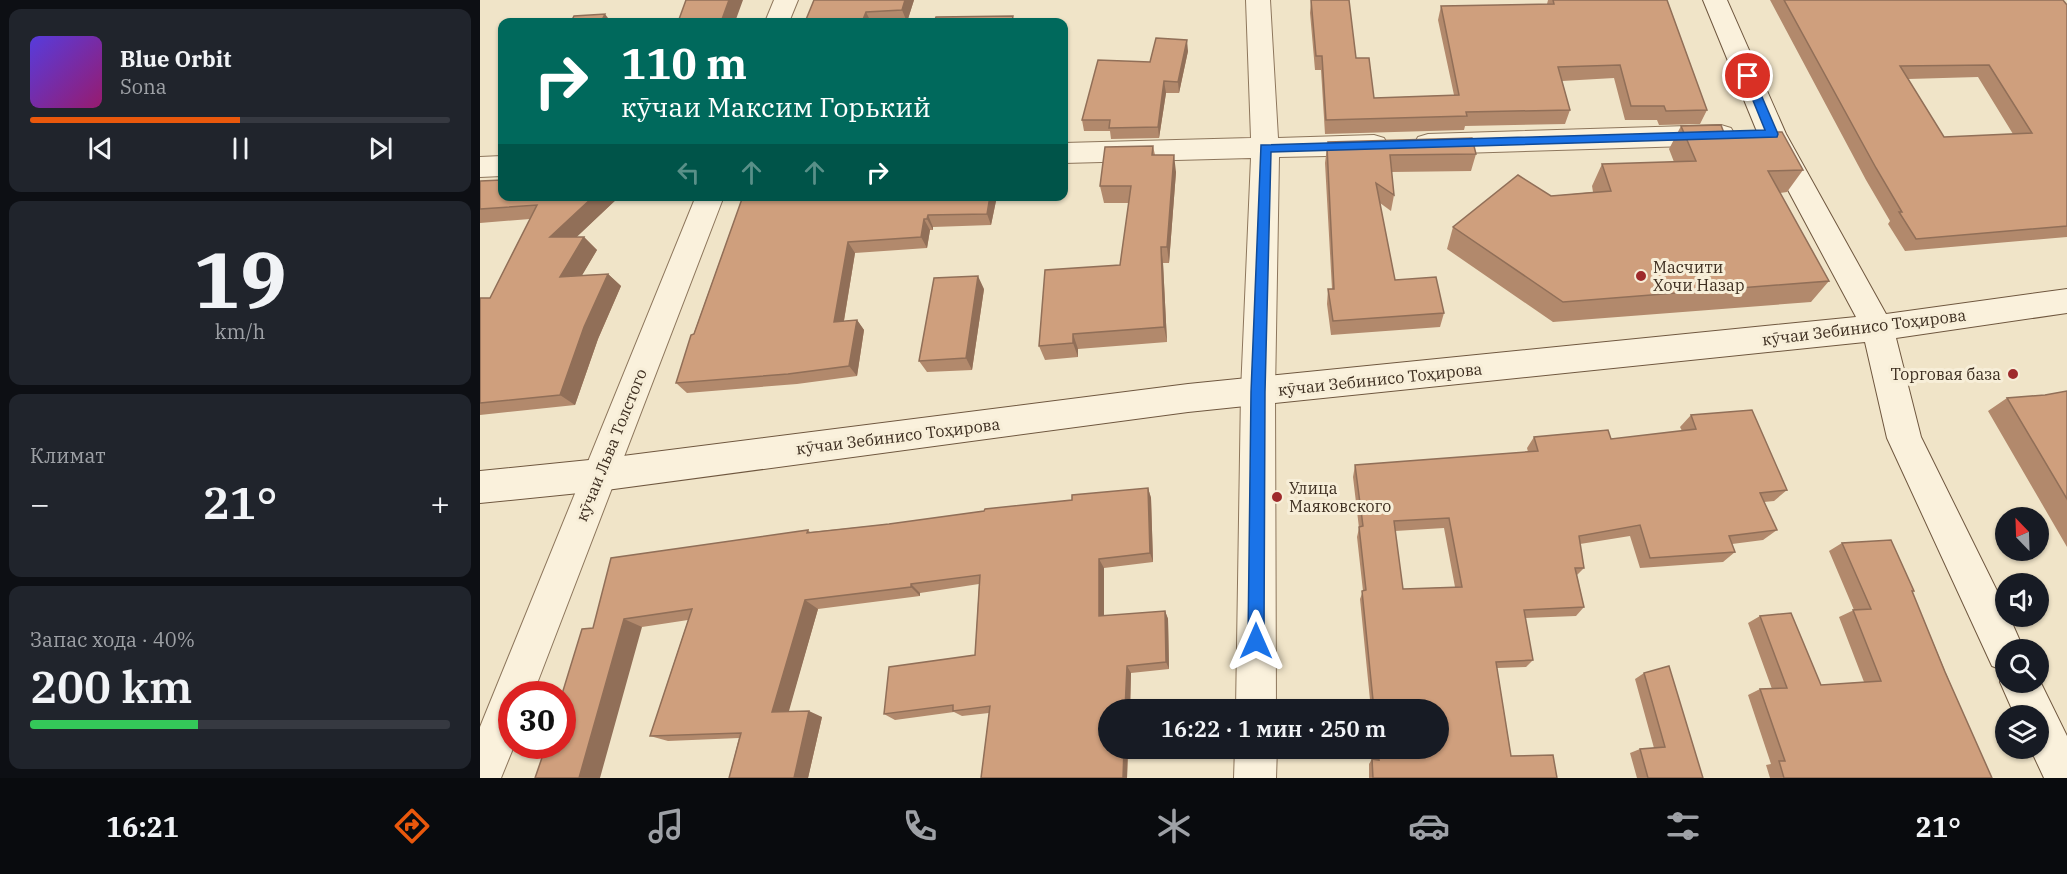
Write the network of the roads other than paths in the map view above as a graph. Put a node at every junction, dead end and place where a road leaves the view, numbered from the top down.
1 (786, 0) edge
2 (1258, 0) edge
3 (1715, 0) edge
4 (779, 18) edge
5 (1773, 134) junction
6 (1265, 148) junction
7 (1068, 153) edge
8 (498, 166) edge
9 (480, 167) edge
10 (708, 201) edge
11 (2067, 301) edge
12 (1878, 328) junction
13 (1258, 392) junction
14 (599, 475) junction
15 (480, 487) edge
16 (2000, 639) edge
17 (518, 681) edge
18 (1256, 699) edge
19 (498, 732) edge
20 (2049, 743) edge
21 (1256, 759) edge
22 (480, 778) edge
23 (1255, 778) edge
24 (2066, 778) edge

1 - 4 street
2 - 6 street
3 - 5 street
5 - 6 street
5 - 12 street
6 - 7 street
6 - 13 street
8 - 9 street
10 - 14 street, кӯчаи Льва Толстого
11 - 12 street, кӯчаи Зебинисо Тоҳирова
12 - 13 street, кӯчаи Зебинисо Тоҳирова
12 - 16 street
13 - 14 street, кӯчаи Зебинисо Тоҳирова
13 - 18 street
14 - 15 street, кӯчаи Зебинисо Тоҳирова
14 - 17 street, кӯчаи Льва Толстого
19 - 22 street, кӯчаи Льва Толстого
20 - 24 street
21 - 23 street

